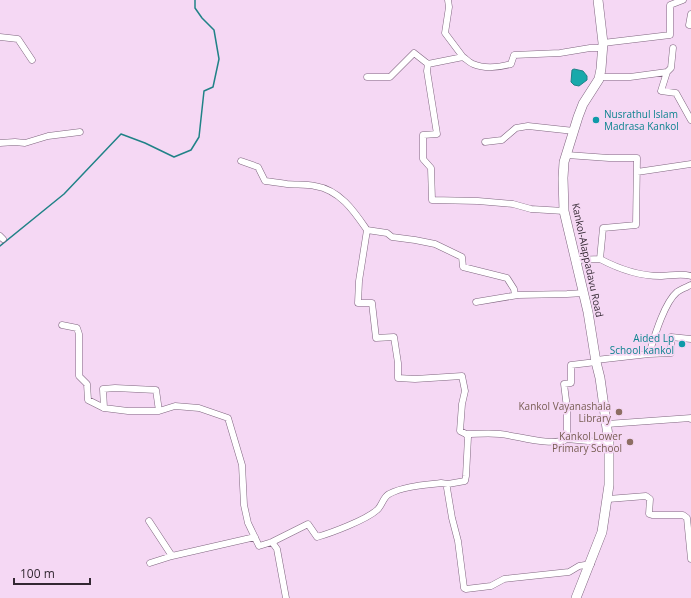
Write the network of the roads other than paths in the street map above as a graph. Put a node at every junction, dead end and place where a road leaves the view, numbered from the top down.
1 (448, 0) edge
2 (598, 0) edge
3 (683, 0) edge
4 (691, 14) edge
5 (691, 25) edge
6 (0, 37) edge
7 (603, 45) junction
8 (673, 48) dead end
9 (463, 57) junction
10 (32, 60) dead end
11 (428, 64) junction
12 (667, 72) junction
13 (367, 77) dead end
14 (599, 77) junction
15 (691, 120) edge
16 (574, 131) junction
17 (80, 132) dead end
18 (0, 142) edge
19 (485, 142) dead end
20 (567, 155) junction
21 (241, 161) dead end
22 (691, 164) edge
23 (637, 172) junction
24 (564, 210) junction
25 (367, 230) junction
26 (600, 259) junction
27 (576, 260) junction
28 (691, 276) edge
29 (691, 285) edge
30 (584, 293) junction
31 (515, 296) junction
32 (476, 302) dead end
33 (62, 325) dead end
34 (691, 339) edge
35 (649, 354) junction
36 (596, 361) junction
37 (104, 408) junction
38 (159, 411) junction
39 (691, 412) edge
40 (691, 418) edge
41 (607, 424) junction
42 (466, 434) junction
43 (567, 439) junction
44 (609, 442) junction
45 (448, 484) junction
46 (608, 499) junction
47 (149, 521) dead end
48 (255, 537) junction
49 (272, 542) junction
50 (172, 556) junction
51 (691, 559) edge
52 (150, 563) dead end
53 (591, 564) junction
54 (286, 598) edge
55 (576, 598) edge

1 - 9 street
2 - 7 main road, Kankol-Alappadavu Road
3 - 7 street
4 - 5 street
6 - 10 street
7 - 9 street
7 - 14 main road, Kankol-Alappadavu Road
8 - 12 street
9 - 11 street
11 - 13 street
11 - 24 street
12 - 14 street
12 - 15 street
14 - 16 main road, Kankol-Alappadavu Road
16 - 19 street
16 - 20 main road, Kankol-Alappadavu Road
17 - 18 street
20 - 23 street
20 - 24 main road, Kankol-Alappadavu Road
21 - 25 street
22 - 23 street
23 - 26 street
24 - 27 main road, Kankol-Alappadavu Road
25 - 31 street
25 - 42 street
26 - 27 street
26 - 28 street
27 - 30 main road, Kankol-Alappadavu Road
29 - 35 street
30 - 31 street
30 - 36 main road, Kankol-Alappadavu Road
31 - 32 street
33 - 37 street
34 - 35 street
35 - 36 street
36 - 41 main road, Kankol-Alappadavu Road
36 - 43 street
37 - 38 street
37 - 38 street
38 - 48 street
39 - 40 street
40 - 41 street
41 - 44 main road, Kankol-Alappadavu Road
42 - 43 street
42 - 45 street
43 - 44 street
44 - 46 main road, Kankol-Alappadavu Road
45 - 49 street
45 - 53 street
46 - 51 street
46 - 53 main road, Kankol-Alappadavu Road
47 - 50 street
48 - 49 street
48 - 50 street
49 - 54 street
50 - 52 street
53 - 55 main road, Kankol-Alappadavu Road

